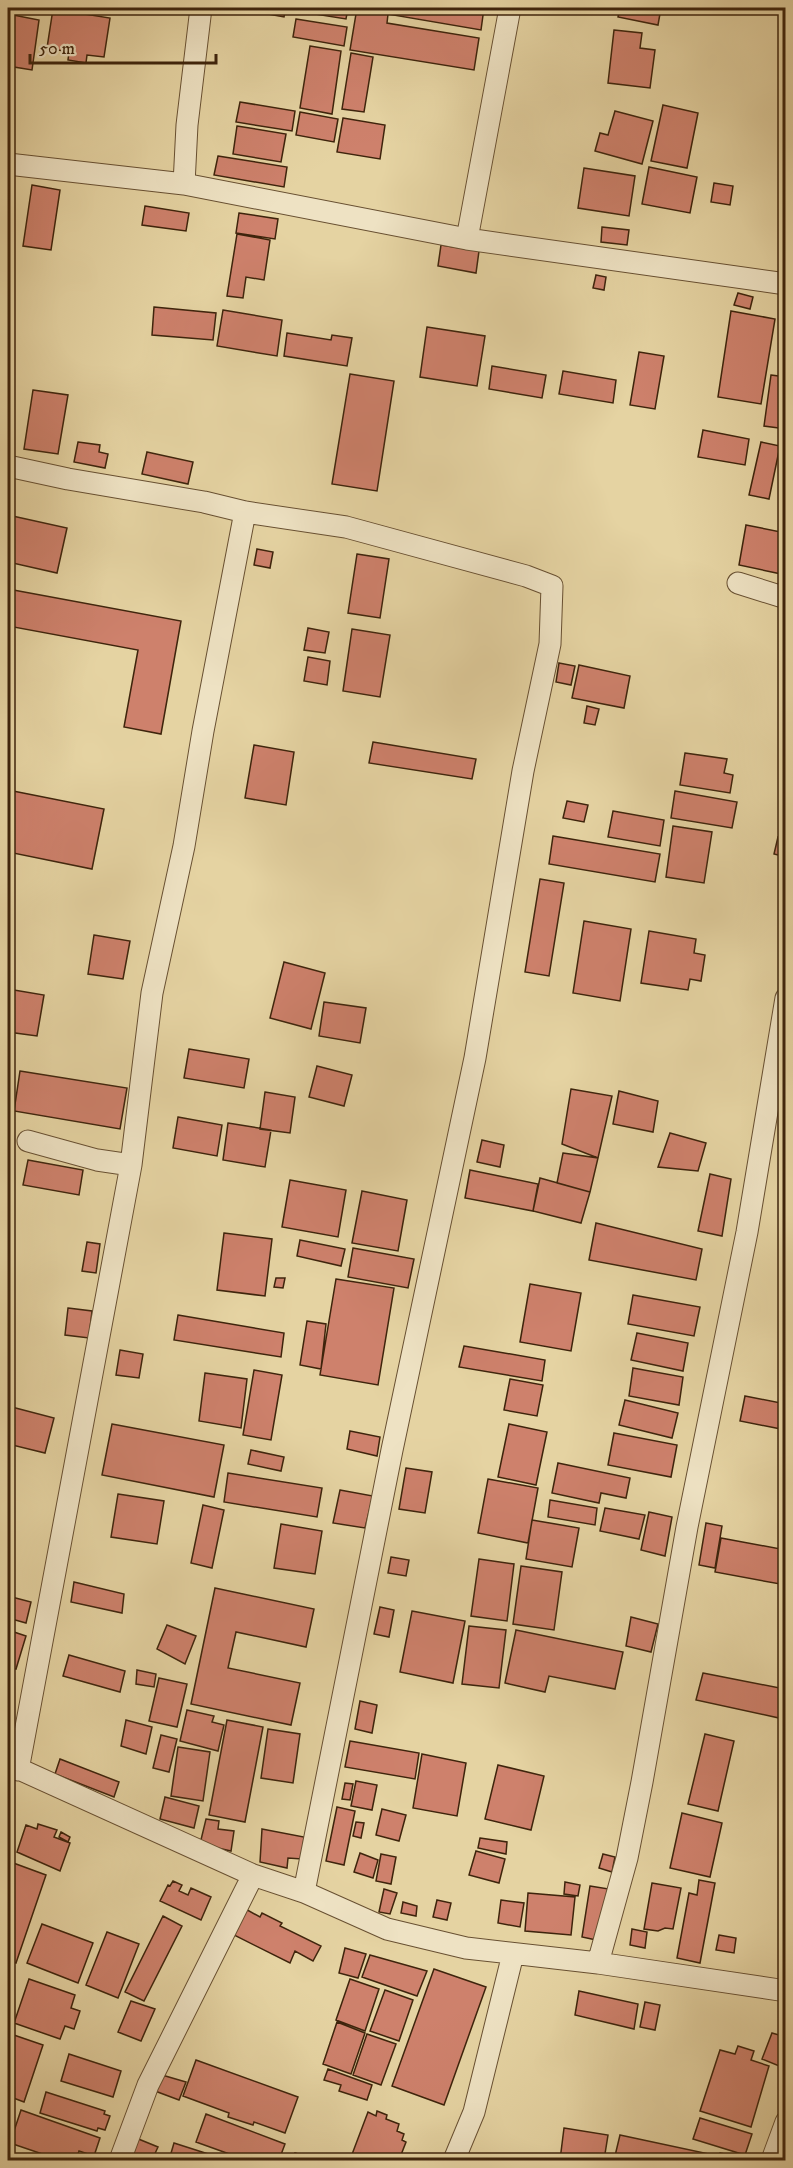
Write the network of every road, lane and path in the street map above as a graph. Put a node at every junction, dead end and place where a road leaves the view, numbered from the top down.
1 (201, 8) edge
2 (510, 8) edge
3 (8, 164) edge
4 (184, 184) junction
5 (467, 239) junction
6 (786, 284) edge
7 (8, 466) edge
8 (245, 512) junction
9 (738, 583) dead end
10 (786, 598) edge
11 (786, 998) edge
12 (28, 1141) dead end
13 (131, 1165) junction
14 (13, 1767) edge
15 (253, 1875) junction
16 (304, 1892) junction
17 (513, 1954) junction
18 (598, 1963) junction
19 (786, 1991) edge
20 (786, 2122) edge
21 (120, 2160) edge
22 (454, 2160) edge
23 (772, 2160) edge

1 - 4 street
2 - 5 street
3 - 4 street
4 - 5 street
5 - 6 street
7 - 8 street
8 - 13 street
8 - 16 street
9 - 10 street
11 - 18 street
12 - 13 street
13 - 14 street
14 - 15 street
15 - 16 street
15 - 21 street
16 - 17 street
17 - 18 street
17 - 22 street
18 - 19 street
20 - 23 street

